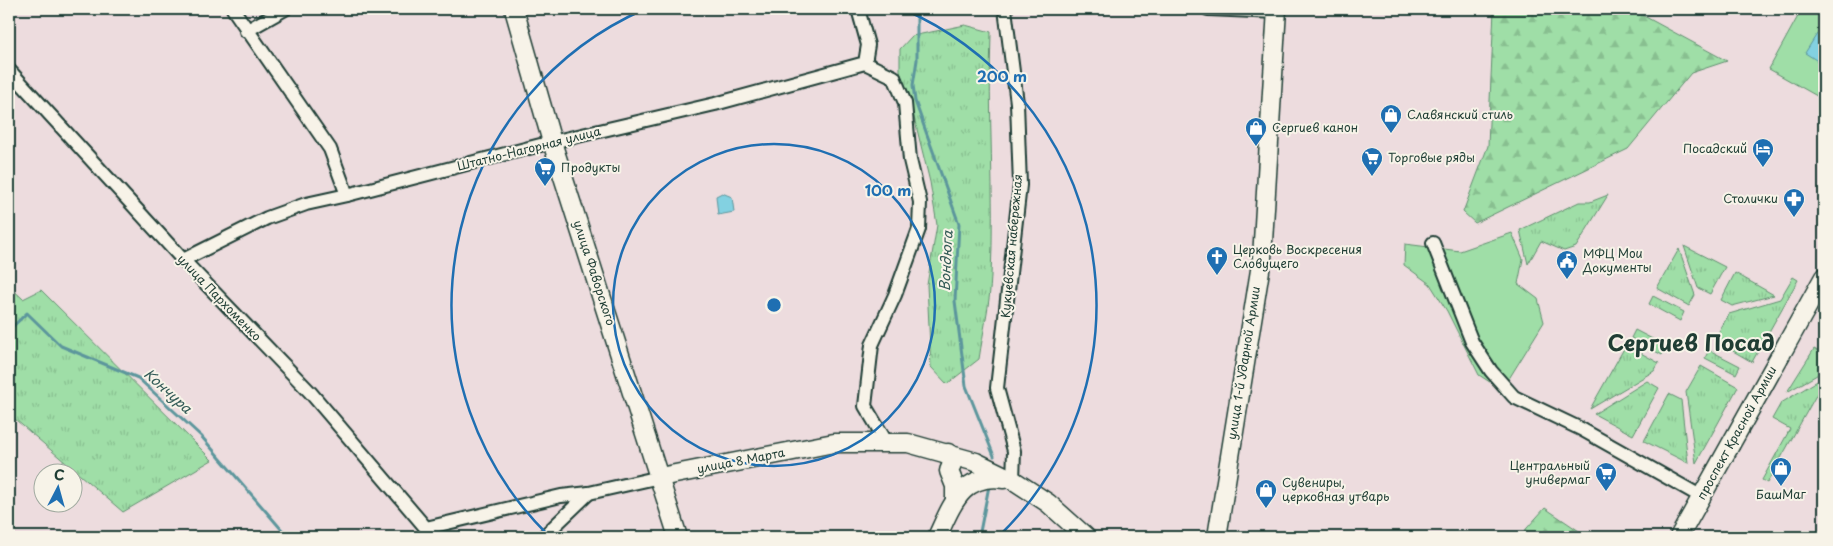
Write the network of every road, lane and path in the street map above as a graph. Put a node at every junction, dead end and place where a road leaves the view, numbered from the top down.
1 (233, 9) edge
2 (285, 9) edge
3 (514, 9) edge
4 (858, 9) edge
5 (1005, 9) edge
6 (1208, 9) edge
7 (1277, 10) edge
8 (246, 31) junction
9 (865, 63) junction
10 (9, 70) edge
11 (552, 142) junction
12 (347, 195) junction
13 (1433, 243) dead end
14 (183, 260) junction
15 (1824, 277) edge
16 (887, 443) junction
17 (948, 453) junction
18 (660, 477) junction
19 (1013, 480) junction
20 (589, 493) junction
21 (1702, 496) junction
22 (955, 499) junction
23 (426, 528) joint
24 (543, 537) edge
25 (678, 537) edge
26 (936, 537) edge
27 (1086, 537) edge
28 (1217, 537) edge
29 (1679, 537) edge

1 - 8 street
2 - 8 street
3 - 11 main road, улица Фаворского
4 - 9 street
5 - 19 street, Кукуевская набережная
6 - 7 street
7 - 28 main road, улица 1-й Ударной Армии
8 - 12 street
9 - 11 street, Штатно-Нагорная улица
9 - 16 street
10 - 14 street, улица Пархоменко
11 - 12 street, Штатно-Нагорная улица
11 - 18 main road, улица Фаворского
12 - 14 street, Штатно-Нагорная улица
13 - 21 street
14 - 23 street, улица Пархоменко
15 - 21 main road, проспект Красной Армии
16 - 17 main road, улица 8 Марта
16 - 18 main road, улица 8 Марта
17 - 19 main road, улица 8 Марта
17 - 22 main road
18 - 20 street, улица 8 Марта
18 - 25 main road, улица Фаворского
19 - 22 main road
19 - 27 main road, улица 8 Марта
20 - 23 street, улица 8 Марта
20 - 24 street
21 - 29 main road, проспект Красной Армии
22 - 26 main road

